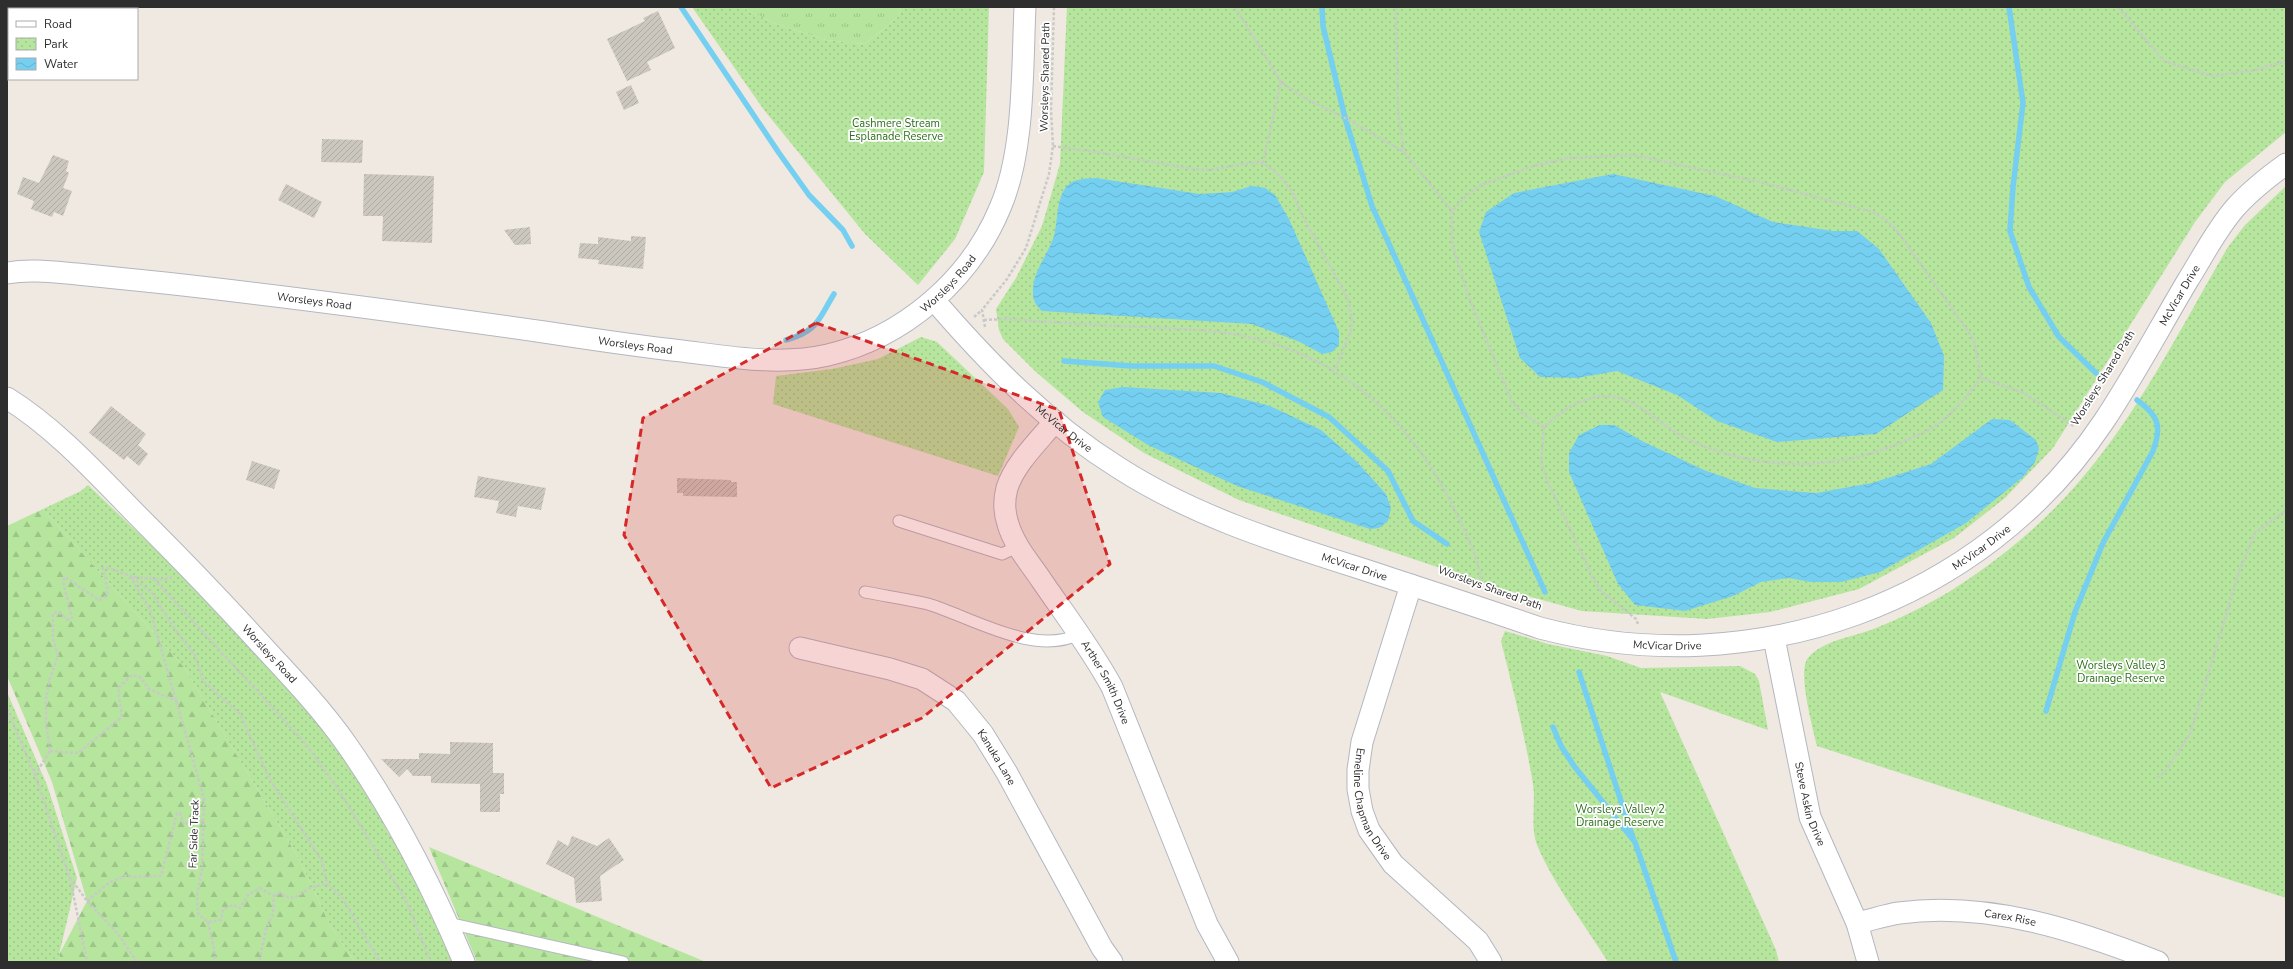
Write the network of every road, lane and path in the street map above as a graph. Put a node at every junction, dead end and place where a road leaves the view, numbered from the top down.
1 (1025, 7) edge
2 (1054, 7) edge
3 (1235, 7) edge
4 (1396, 7) edge
5 (2118, 7) edge
6 (2286, 61) edge
7 (1281, 82) junction
8 (1053, 146) junction
9 (1404, 152) junction
10 (1263, 163) junction
11 (2286, 164) edge
12 (1452, 211) junction
13 (7, 273) edge
14 (934, 300) junction
15 (984, 320) junction
16 (987, 333) dead end
17 (1335, 370) junction
18 (1981, 378) junction
19 (7, 398) edge
20 (1055, 422) junction
21 (2070, 423) dead end
22 (1544, 427) junction
23 (2286, 510) edge
24 (899, 522) dead end
25 (1019, 546) junction
26 (185, 563) junction
27 (130, 576) junction
28 (1481, 578) dead end
29 (154, 579) junction
30 (1411, 585) junction
31 (865, 592) dead end
32 (1636, 620) dead end
33 (1078, 634) junction
34 (1774, 638) junction
35 (800, 648) dead end
36 (177, 701) junction
37 (7, 709) edge
38 (50, 751) junction
39 (35, 775) junction
40 (2157, 778) dead end
41 (203, 821) junction
42 (69, 876) junction
43 (327, 884) junction
44 (274, 896) junction
45 (87, 901) junction
46 (208, 922) junction
47 (448, 923) junction
48 (1857, 923) junction
49 (259, 961) edge
50 (87, 962) edge
51 (137, 962) edge
52 (214, 962) edge
53 (380, 962) edge
54 (431, 962) edge
55 (464, 962) edge
56 (622, 962) edge
57 (1112, 962) edge
58 (1228, 962) edge
59 (1491, 962) edge
60 (1868, 962) edge
61 (2158, 962) edge

1 - 14 street, Worsleys Road
2 - 8 path, Worsleys Shared Path
3 - 7 path
4 - 9 path
5 - 6 path
7 - 9 path
7 - 10 path
8 - 10 path, Worsleys Shared Path
8 - 15 path, Worsleys Shared Path
9 - 12 path
10 - 17 path
11 - 34 street, McVicar Drive
12 - 18 path
12 - 22 path
13 - 14 street, Worsleys Road
14 - 20 street, McVicar Drive
15 - 16 path, Worsleys Shared Path
15 - 17 path
17 - 28 path
18 - 21 path
18 - 22 path
19 - 26 street, Worsleys Road
20 - 25 street, Arther Smith Drive
20 - 30 street, McVicar Drive
22 - 32 path
23 - 40 path
24 - 25 lane
25 - 33 street, Arther Smith Drive
26 - 29 path
26 - 47 street, Worsleys Road
27 - 29 path
27 - 36 path, Far Side Track
27 - 38 path
27 - 43 path
29 - 54 path
30 - 34 street, McVicar Drive
30 - 59 street, Emeline Chapman Drive
31 - 33 lane
33 - 58 street, Arther Smith Drive
34 - 48 street, Steve Askin Drive
35 - 57 street, Kanuka Lane
36 - 38 path
36 - 41 path, Far Side Track
37 - 39 path
38 - 39 path
39 - 42 path
41 - 45 path
41 - 46 path, Far Side Track
42 - 45 path
42 - 50 path
43 - 44 path
43 - 53 path
44 - 46 path
44 - 49 path
45 - 51 path
46 - 52 path
47 - 55 street, Worsleys Road
47 - 56 lane
48 - 60 street, Steve Askin Drive
48 - 61 street, Carex Rise

